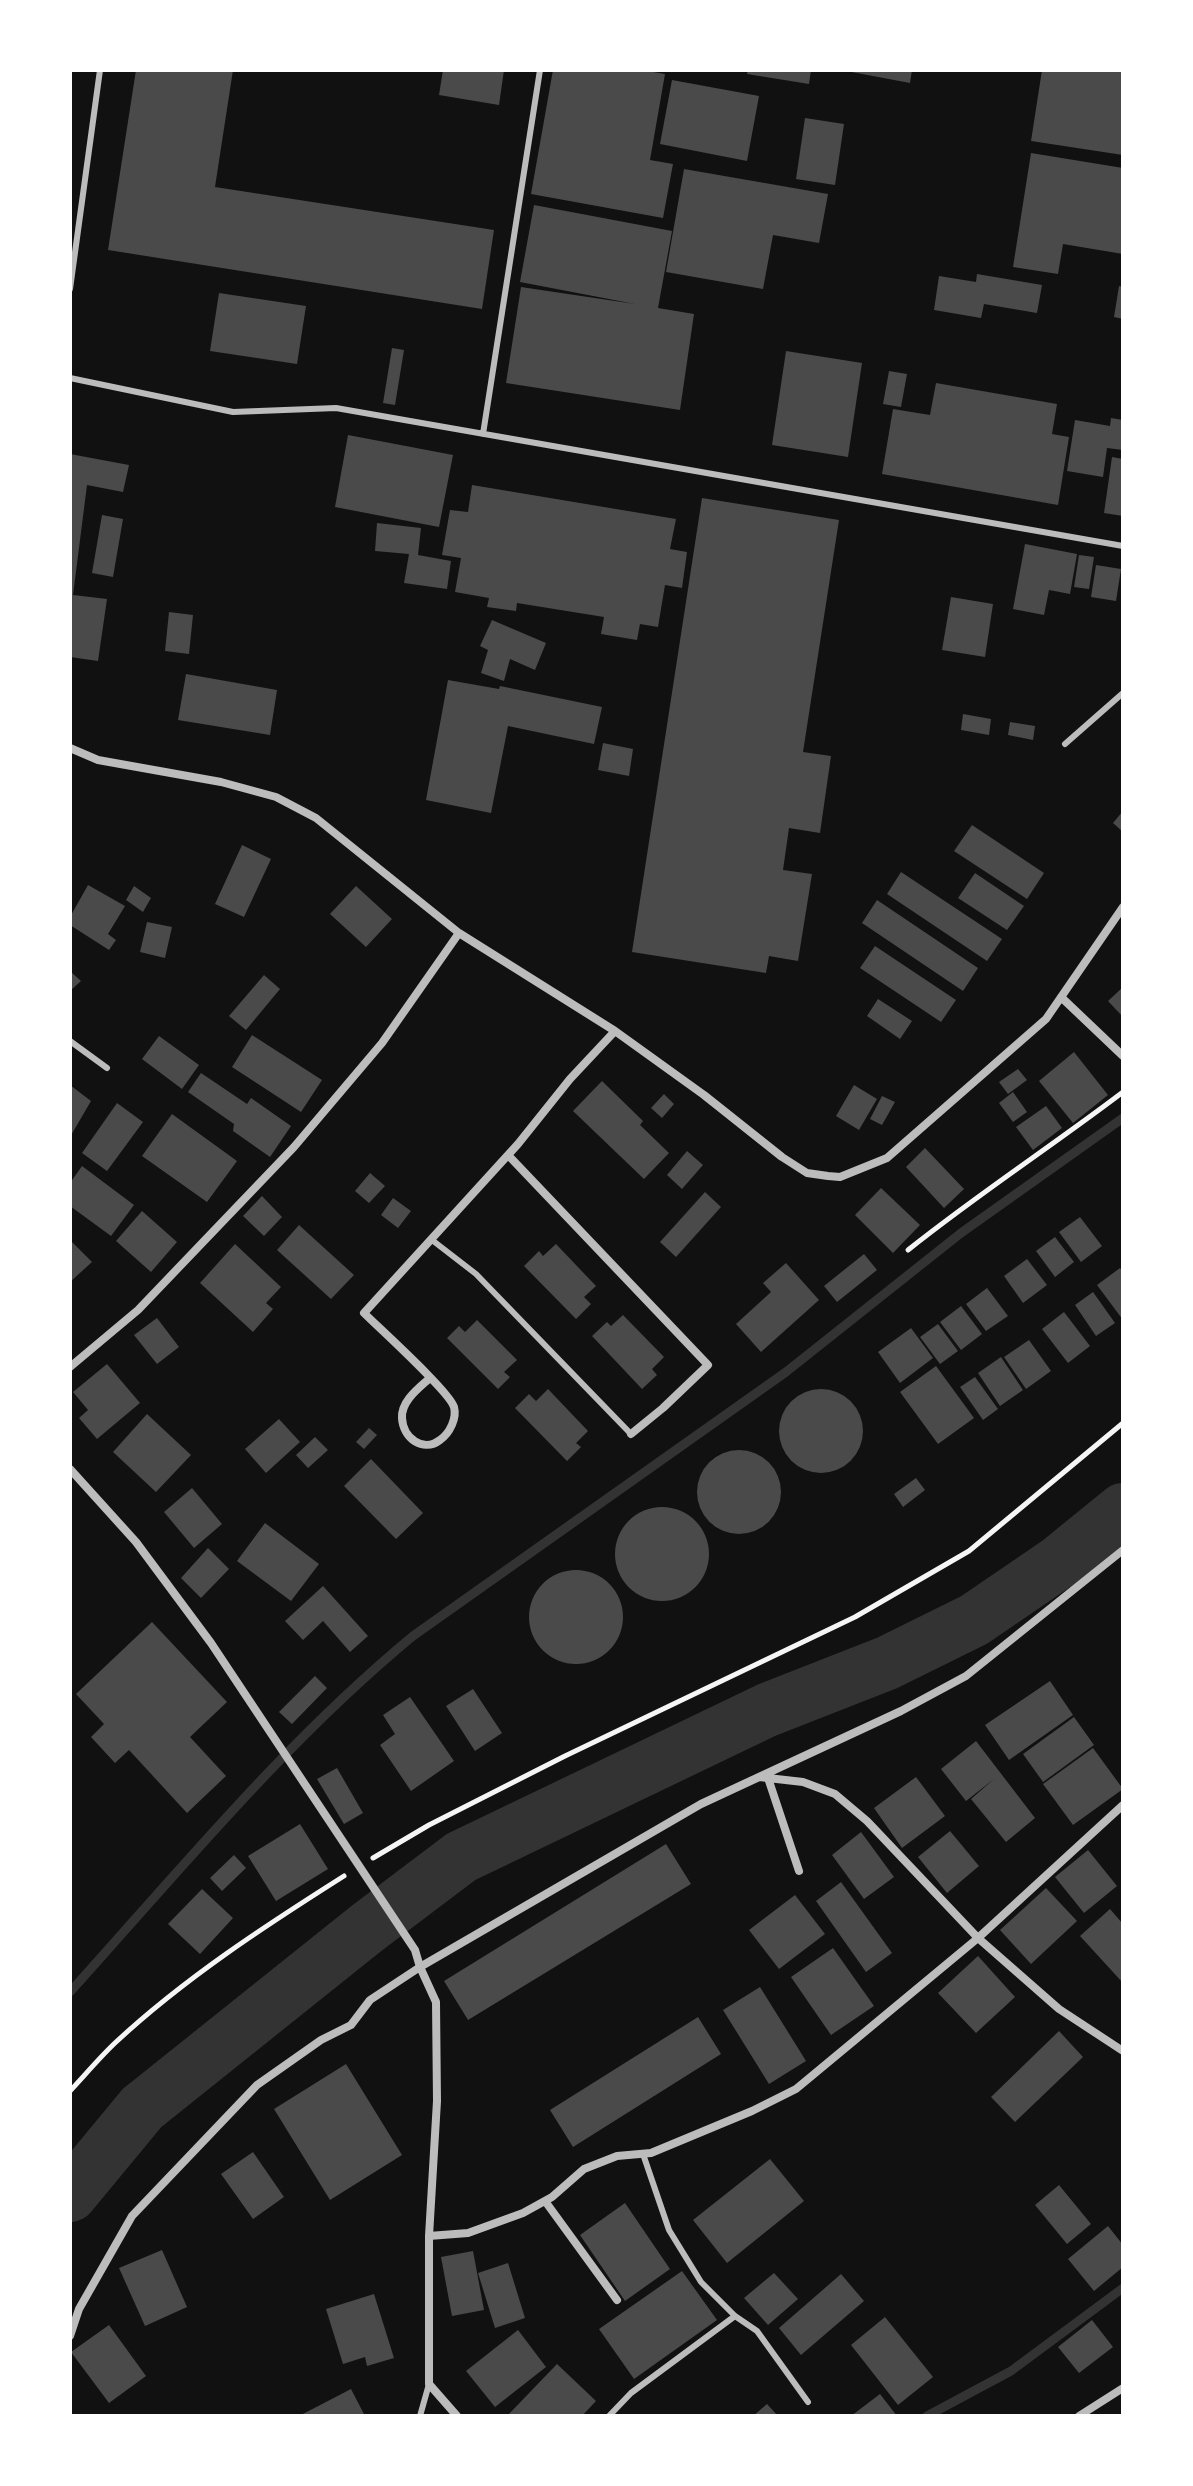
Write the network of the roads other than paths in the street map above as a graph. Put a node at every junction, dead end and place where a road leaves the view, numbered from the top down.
1 (100, 70) edge
2 (540, 70) edge
3 (70, 289) edge
4 (70, 378) edge
5 (483, 434) junction
6 (1123, 546) edge
7 (1123, 693) edge
8 (1065, 744) dead end
9 (70, 748) edge
10 (1123, 907) edge
11 (459, 933) junction
12 (1061, 997) junction
13 (615, 1031) junction
14 (70, 1041) edge
15 (1123, 1056) edge
16 (107, 1068) dead end
17 (508, 1155) junction
18 (432, 1240) junction
19 (70, 1367) edge
20 (430, 1378) junction
21 (631, 1434) joint
22 (70, 1469) edge
23 (1123, 1550) edge
24 (763, 1778) junction
25 (1123, 1805) edge
26 (799, 1871) dead end
27 (978, 1938) junction
28 (420, 1967) junction
29 (1123, 2051) edge
30 (643, 2154) junction
31 (545, 2201) junction
32 (429, 2236) junction
33 (617, 2300) dead end
34 (735, 2316) junction
35 (70, 2336) edge
36 (429, 2384) junction
37 (1123, 2388) edge
38 (808, 2402) dead end
39 (420, 2416) edge
40 (457, 2416) edge
41 (609, 2416) edge
42 (1079, 2416) edge

1 - 3 lane
2 - 5 lane
4 - 5 lane
5 - 6 lane
7 - 8 lane
9 - 11 street
10 - 12 street
11 - 13 street
11 - 19 street
12 - 13 street
12 - 15 street
13 - 17 street
14 - 16 lane
17 - 18 street
17 - 21 street
18 - 20 street
18 - 21 lane
20 - 20 street
22 - 28 street
23 - 24 street
24 - 26 street
24 - 27 street
24 - 28 street
25 - 27 street
27 - 29 street
27 - 30 street
28 - 32 street
28 - 35 street
30 - 31 street
30 - 34 lane
31 - 32 street
31 - 33 street
32 - 36 street
34 - 38 lane
34 - 41 lane
36 - 39 lane
36 - 40 street
37 - 42 street

